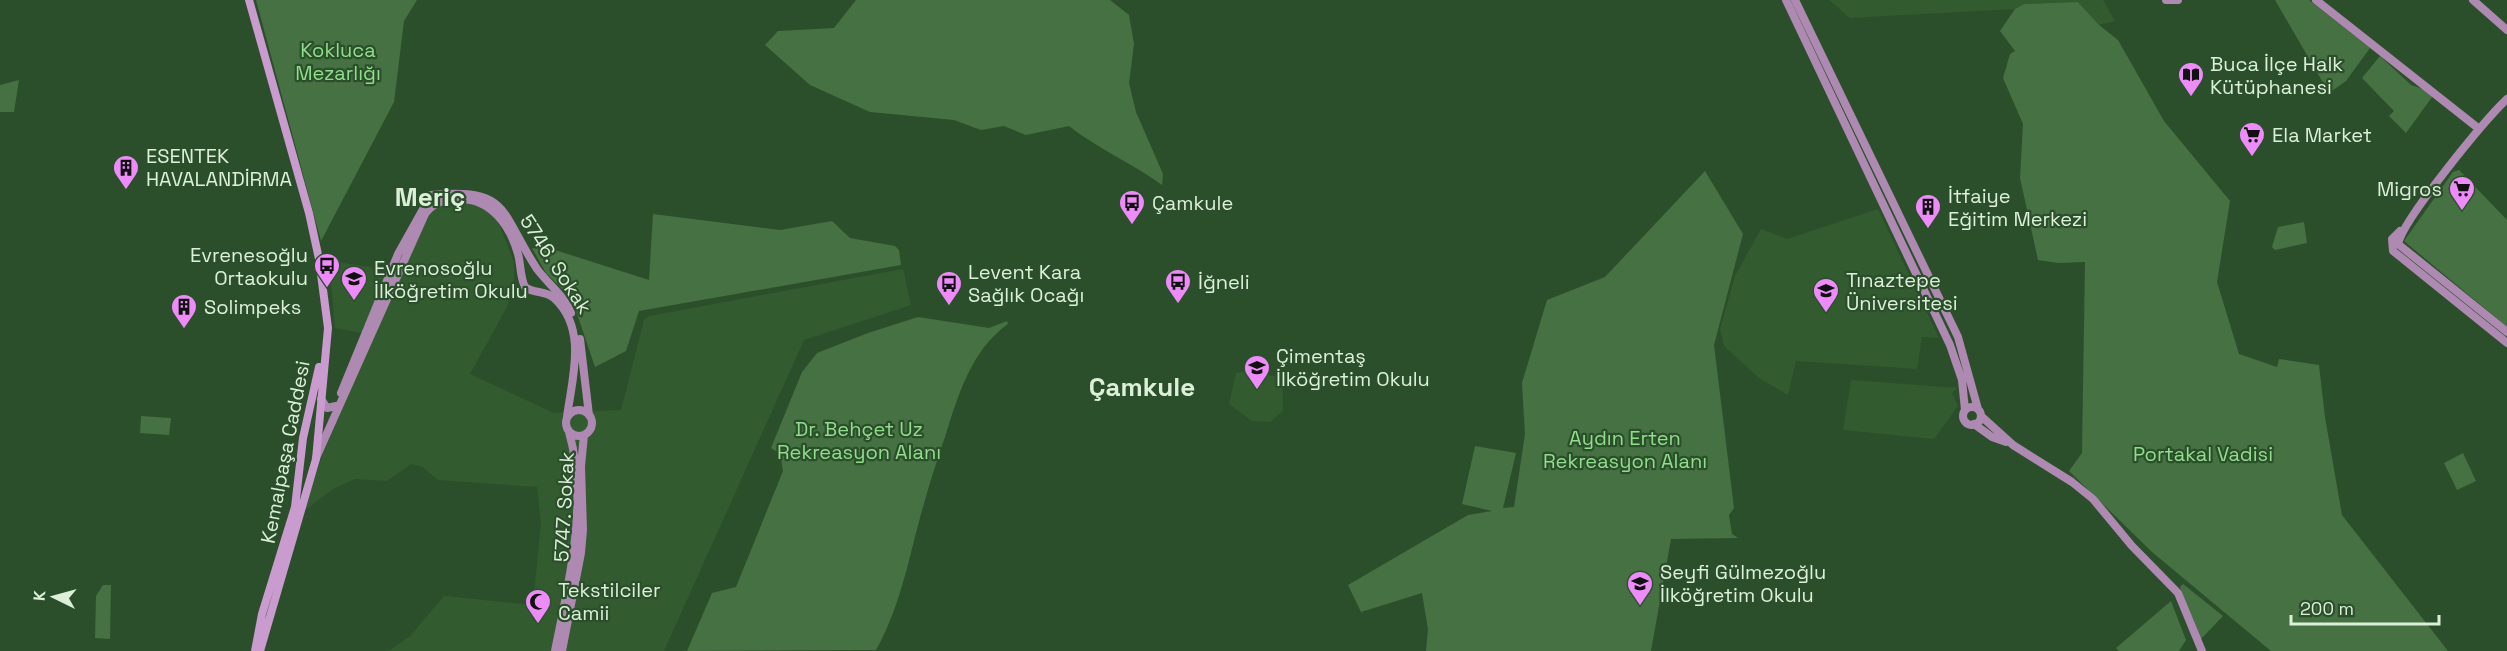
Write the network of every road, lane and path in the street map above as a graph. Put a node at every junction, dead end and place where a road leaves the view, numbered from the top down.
1 (249, 0) edge
2 (1786, 0) edge
3 (1795, 0) edge
4 (2316, 0) edge
5 (2473, 0) edge
6 (2507, 30) edge
7 (2507, 98) edge
8 (2478, 128) junction
9 (2413, 217) junction
10 (328, 328) junction
11 (2507, 332) edge
12 (2507, 343) edge
13 (321, 399) junction
14 (336, 406) junction
15 (1965, 410) junction
16 (1979, 412) junction
17 (589, 415) junction
18 (567, 417) junction
19 (1974, 424) junction
20 (569, 432) junction
21 (584, 435) junction
22 (318, 439) junction
23 (2013, 445) junction
24 (316, 459) junction
25 (255, 651) edge
26 (260, 651) edge
27 (555, 651) edge
28 (562, 651) edge
29 (2202, 651) edge

1 - 10 main road, Kemalpaşa Caddesi
2 - 15 main road
3 - 16 main road
4 - 8 main road
5 - 6 main road
7 - 8 main road
8 - 9 main road
9 - 11 main road
9 - 12 main road
10 - 13 main road, Kemalpaşa Caddesi
10 - 25 main road, Kemalpaşa Caddesi
13 - 14 main road
13 - 22 main road, Kemalpaşa Caddesi
14 - 17 main road, 5746. Sokak
14 - 22 main road
15 - 16 main road
15 - 19 main road
16 - 19 main road
16 - 23 main road
17 - 18 main road
17 - 21 main road, 5746. Sokak
18 - 20 main road, 5746. Sokak
18 - 24 main road, 5746. Sokak
19 - 23 main road
20 - 21 main road
20 - 27 main road, 5747. Sokak
21 - 28 main road, 5747. Sokak
22 - 24 main road, Kemalpaşa Caddesi
23 - 29 main road
24 - 26 main road, Kemalpaşa Caddesi

